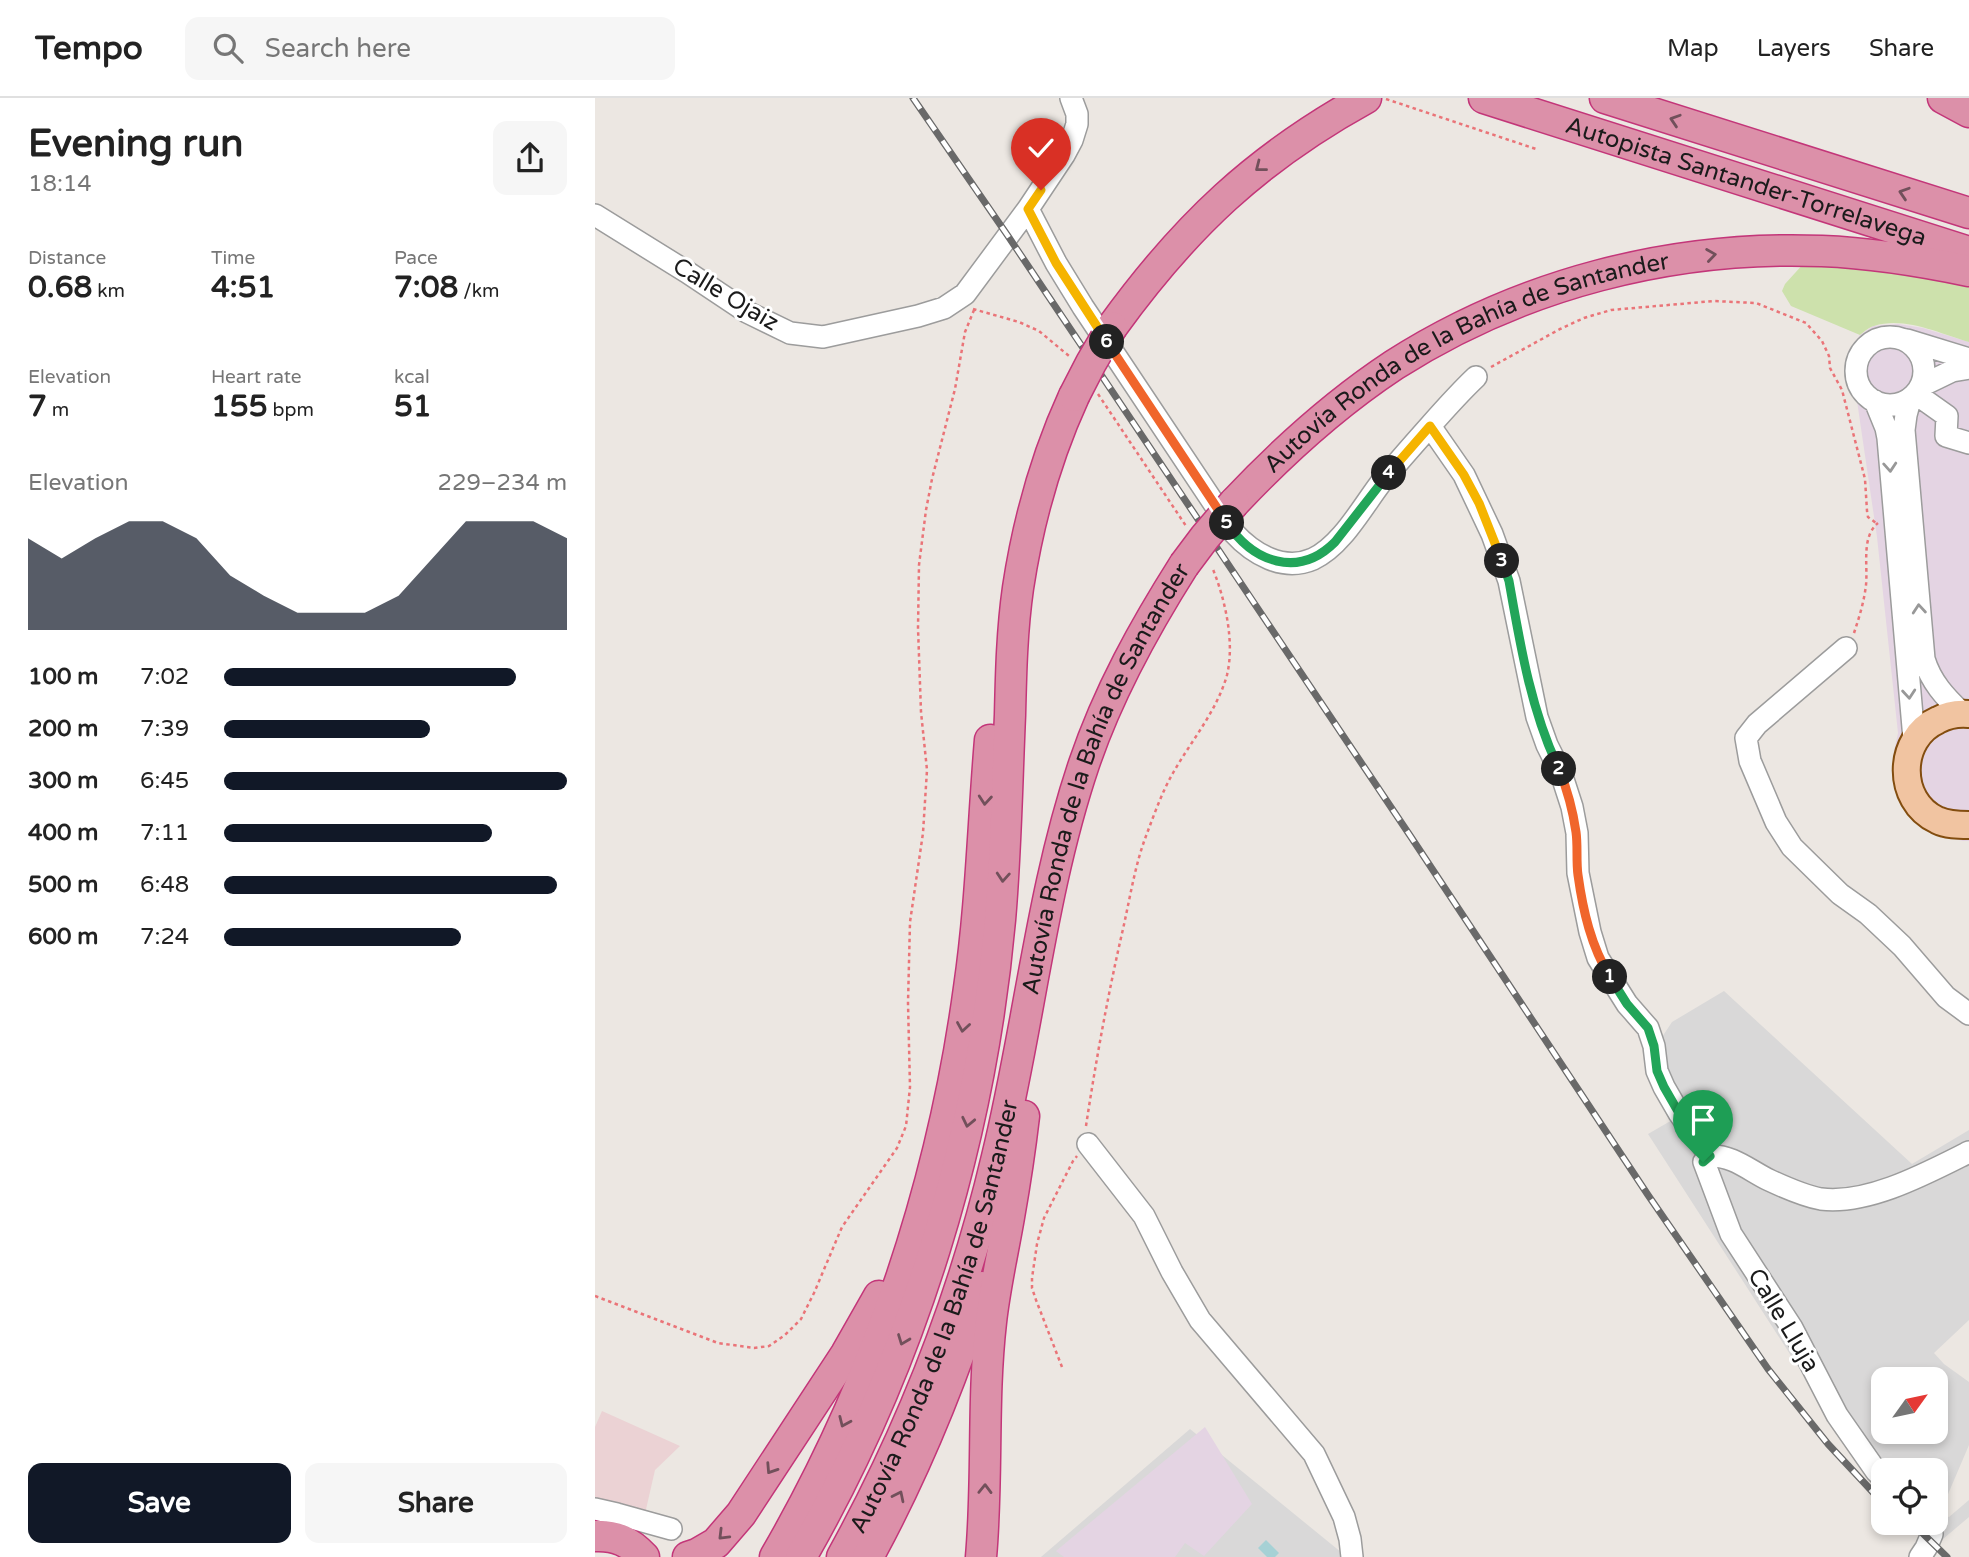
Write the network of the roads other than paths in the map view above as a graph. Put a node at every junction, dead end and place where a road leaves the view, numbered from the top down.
1 (1071, 98) edge
2 (1366, 98) edge
3 (1484, 98) edge
4 (1605, 98) edge
5 (1943, 98) edge
6 (1969, 112) edge
7 (1028, 209) junction
8 (1969, 213) edge
9 (595, 215) edge
10 (1969, 252) edge
11 (1969, 271) edge
12 (1906, 340) junction
13 (1969, 359) edge
14 (1969, 368) edge
15 (1476, 377) road end
16 (1916, 393) junction
17 (1875, 401) junction
18 (1430, 426) junction
19 (1969, 443) edge
20 (1054, 447) junction
21 (1846, 648) road end
22 (1966, 714) edge
23 (1914, 739) junction
24 (1084, 764) junction
25 (1969, 825) edge
26 (1969, 1014) edge
27 (1025, 1110) junction
28 (1088, 1144) road end
29 (939, 1150) junction
30 (1969, 1152) edge
31 (1710, 1156) junction
32 (1871, 1464) edge
33 (595, 1509) edge
34 (608, 1529) edge
35 (671, 1529) dead end
36 (646, 1557) edge
37 (688, 1557) edge
38 (775, 1557) edge
39 (801, 1557) edge
40 (842, 1557) edge
41 (868, 1557) edge
42 (981, 1557) edge
43 (1352, 1557) edge

1 - 7 street, Calle Ojaiz
2 -> 20 highway, Autovía Ronda de la Bahía de Santander, bridge
3 - 10 highway, Autopista Santander-Torrelavega
8 -> 4 highway, Autopista Santander-Torrelavega
5 - 6 highway
7 - 9 street, Calle Ojaiz
7 - 18 street
24 -> 11 highway, Autovía Ronda de la Bahía de Santander, bridge
12 - 13 street
12 - 16 street
12 - 17 street
14 - 16 street
15 - 18 street
16 - 17 street
16 - 19 street
22 -> 16 street
17 -> 23 street
18 - 31 street
20 -> 29 highway
20 -> 39 highway, Autovía Ronda de la Bahía de Santander
21 - 26 street
22 - 23 main road
23 - 25 main road
24 - 27 highway
24 - 40 highway, Autovía Ronda de la Bahía de Santander
41 -> 27 highway
42 -> 27 highway
28 - 43 street
29 -> 37 highway
29 -> 38 highway
30 - 31 street
31 - 32 street, Calle Lluja
33 - 34 street
34 - 35 street
34 - 36 highway

